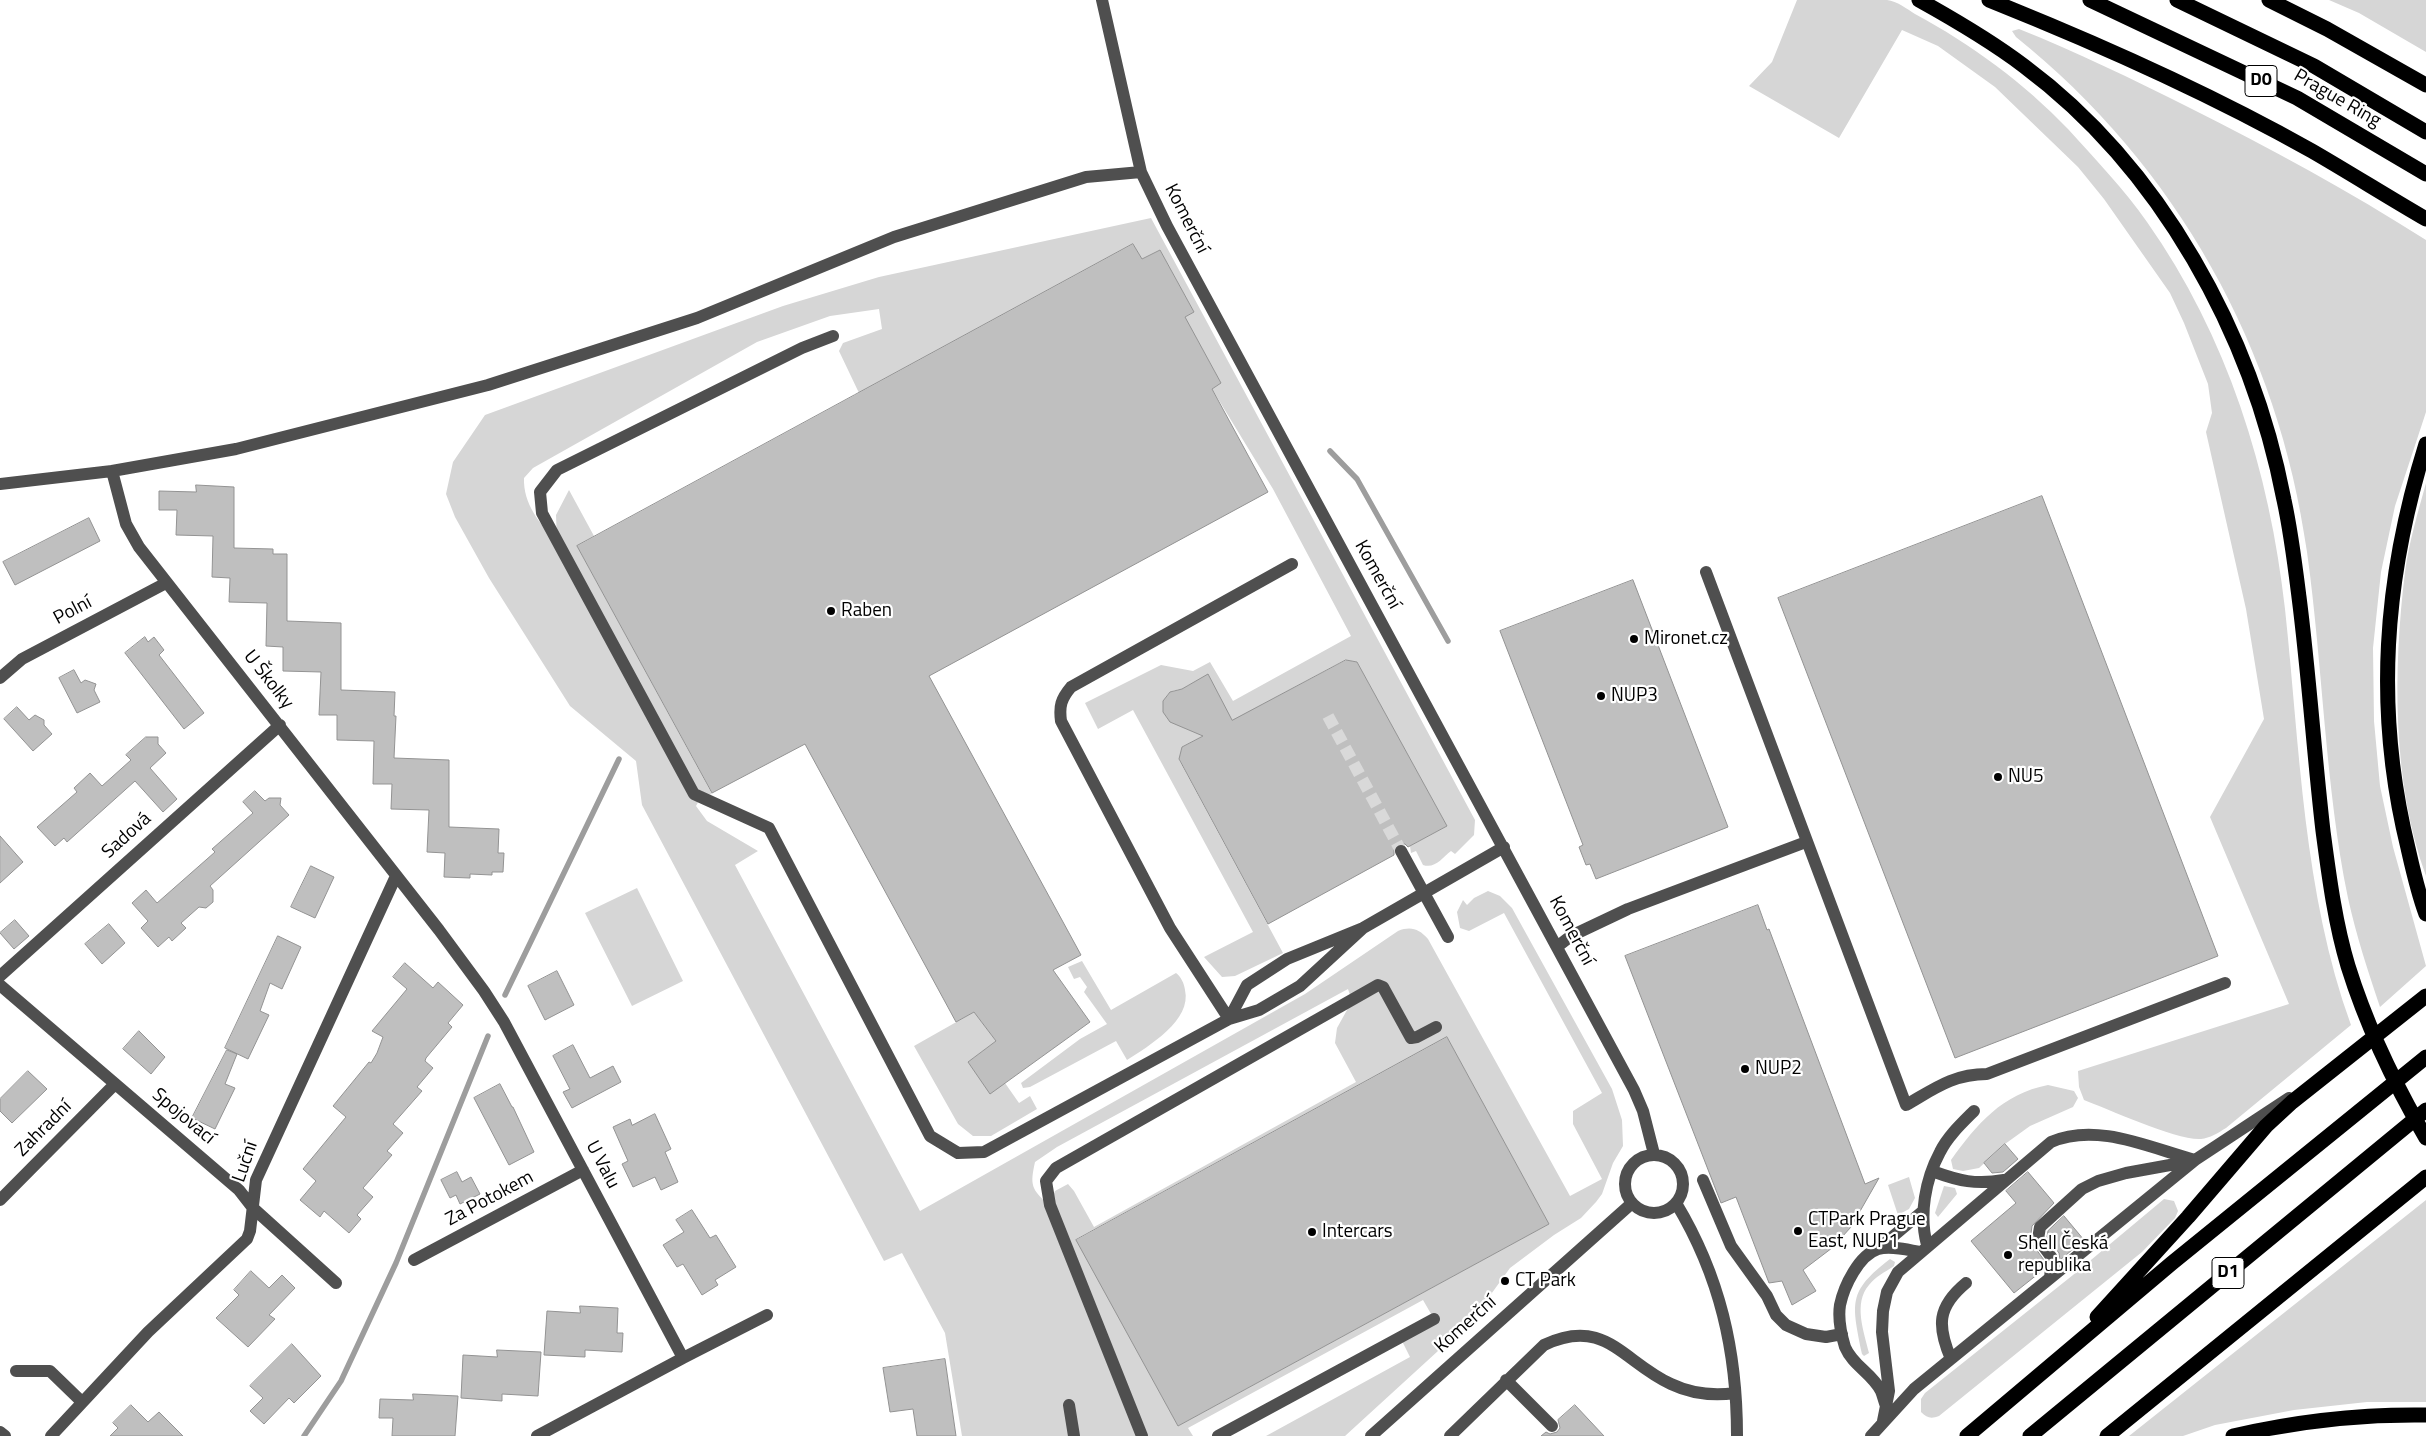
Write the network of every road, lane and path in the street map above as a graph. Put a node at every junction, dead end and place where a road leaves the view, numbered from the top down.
1 (1102, 0) edge
2 (1919, 0) edge
3 (1989, 0) edge
4 (2090, 0) edge
5 (2177, 0) edge
6 (2269, 0) edge
7 (2426, 86) edge
8 (2426, 132) edge
9 (1142, 172) junction
10 (2426, 174) edge
11 (2426, 219) edge
12 (833, 336) dead end
13 (2426, 444) edge
14 (112, 471) junction
15 (0, 484) edge
16 (1292, 564) dead end
17 (1706, 572) dead end
18 (166, 584) junction
19 (0, 678) edge
20 (280, 725) junction
21 (1806, 842) junction
22 (1504, 847) junction
23 (1401, 851) tunnel mouth
24 (396, 876) junction
25 (1425, 894) junction
26 (2424, 908) edge
27 (1363, 928) junction
28 (1448, 937) dead end
29 (1558, 946) junction
30 (0, 976) edge
31 (2225, 983) dead end
32 (0, 985) edge
33 (484, 991) joint
34 (2426, 996) edge
35 (1229, 1018) junction
36 (1436, 1027) dead end
37 (2426, 1057) edge
38 (2338, 1067) junction
39 (115, 1084) junction
40 (1974, 1110) dead end
41 (2426, 1110) edge
42 (2426, 1138) edge
43 (1654, 1154) junction
44 (2195, 1160) junction
45 (583, 1170) junction
46 (1932, 1172) junction
47 (2426, 1177) edge
48 (2007, 1179) junction
49 (1703, 1180) dead end
50 (0, 1200) edge
51 (1676, 1203) junction
52 (1631, 1204) junction
53 (253, 1208) junction
54 (1924, 1211) junction
55 (1924, 1248) junction
56 (1878, 1249) junction
57 (414, 1260) dead end
58 (2050, 1278) junction
59 (336, 1283) dead end
60 (1966, 1283) dead end
61 (767, 1315) dead end
62 (1434, 1319) dead end
63 (1842, 1334) junction
64 (2065, 1354) junction
65 (683, 1358) junction
66 (1951, 1359) junction
67 (16, 1371) dead end
68 (1506, 1380) junction
69 (1735, 1393) junction
70 (82, 1402) junction
71 (1069, 1405) dead end
72 (1887, 1408) junction
73 (2426, 1415) edge
74 (1552, 1426) dead end
75 (1881, 1426) junction
76 (0, 1432) edge
77 (5, 1436) edge
78 (51, 1436) edge
79 (537, 1436) edge
80 (1074, 1436) edge
81 (1142, 1436) edge
82 (1218, 1436) edge
83 (1371, 1436) edge
84 (1450, 1436) edge
85 (1736, 1436) edge
86 (1871, 1436) edge
87 (1967, 1436) edge
88 (2030, 1436) edge
89 (2107, 1436) edge
90 (2233, 1436) edge

1 - 9 street, Komerční
2 - 42 highway
3 - 11 highway
4 - 10 highway, Prague Ring / D0
5 - 8 highway, Prague Ring / D0
6 - 7 highway
9 - 14 street
9 - 22 street, Komerční
12 - 35 street
13 - 26 highway
14 - 15 street
14 - 18 street, U Školky
16 - 35 street
17 - 21 street
18 - 19 street, Polní
18 - 20 street, U Školky
20 - 24 street, U Školky
20 - 30 street, Sadová
21 - 29 street
21 - 31 street
22 - 25 street
22 - 29 street, Komerční
23 - 25 street
24 - 33 street, U Školky
24 - 53 street, Luční
25 - 27 street
25 - 28 street
27 - 35 street
27 - 35 street
29 - 43 street, Komerční
32 - 39 street, Spojovací
33 - 45 street, U Valu
34 - 38 highway
36 - 81 street
37 - 64 highway, D1
38 - 44 street
38 - 64 highway
39 - 50 street, Zahradní
39 - 53 street, Spojovací
40 - 46 street
41 - 88 highway, D1
43 - 51 street
43 - 52 street
44 - 48 street
44 - 58 street
44 - 58 street
45 - 57 street, Za Potokem
45 - 65 street, U Valu
46 - 48 street
46 - 54 street
47 - 89 highway
48 - 55 street
49 - 63 street
51 - 52 street
51 - 69 street
52 - 83 street, Komerční
53 - 59 street, Spojovací
53 - 70 street, Luční
54 - 55 street
54 - 56 street
55 - 56 street
55 - 72 street
56 - 63 street
58 - 66 street
60 - 66 street
61 - 65 street
62 - 82 street
63 - 72 street
64 - 87 highway, D1
65 - 79 street
66 - 75 street
67 - 70 street
68 - 69 street
68 - 74 street
68 - 84 street
69 - 85 street
70 - 78 street, Luční
71 - 80 street
72 - 75 street
73 - 90 highway
75 - 86 street
76 - 77 street

